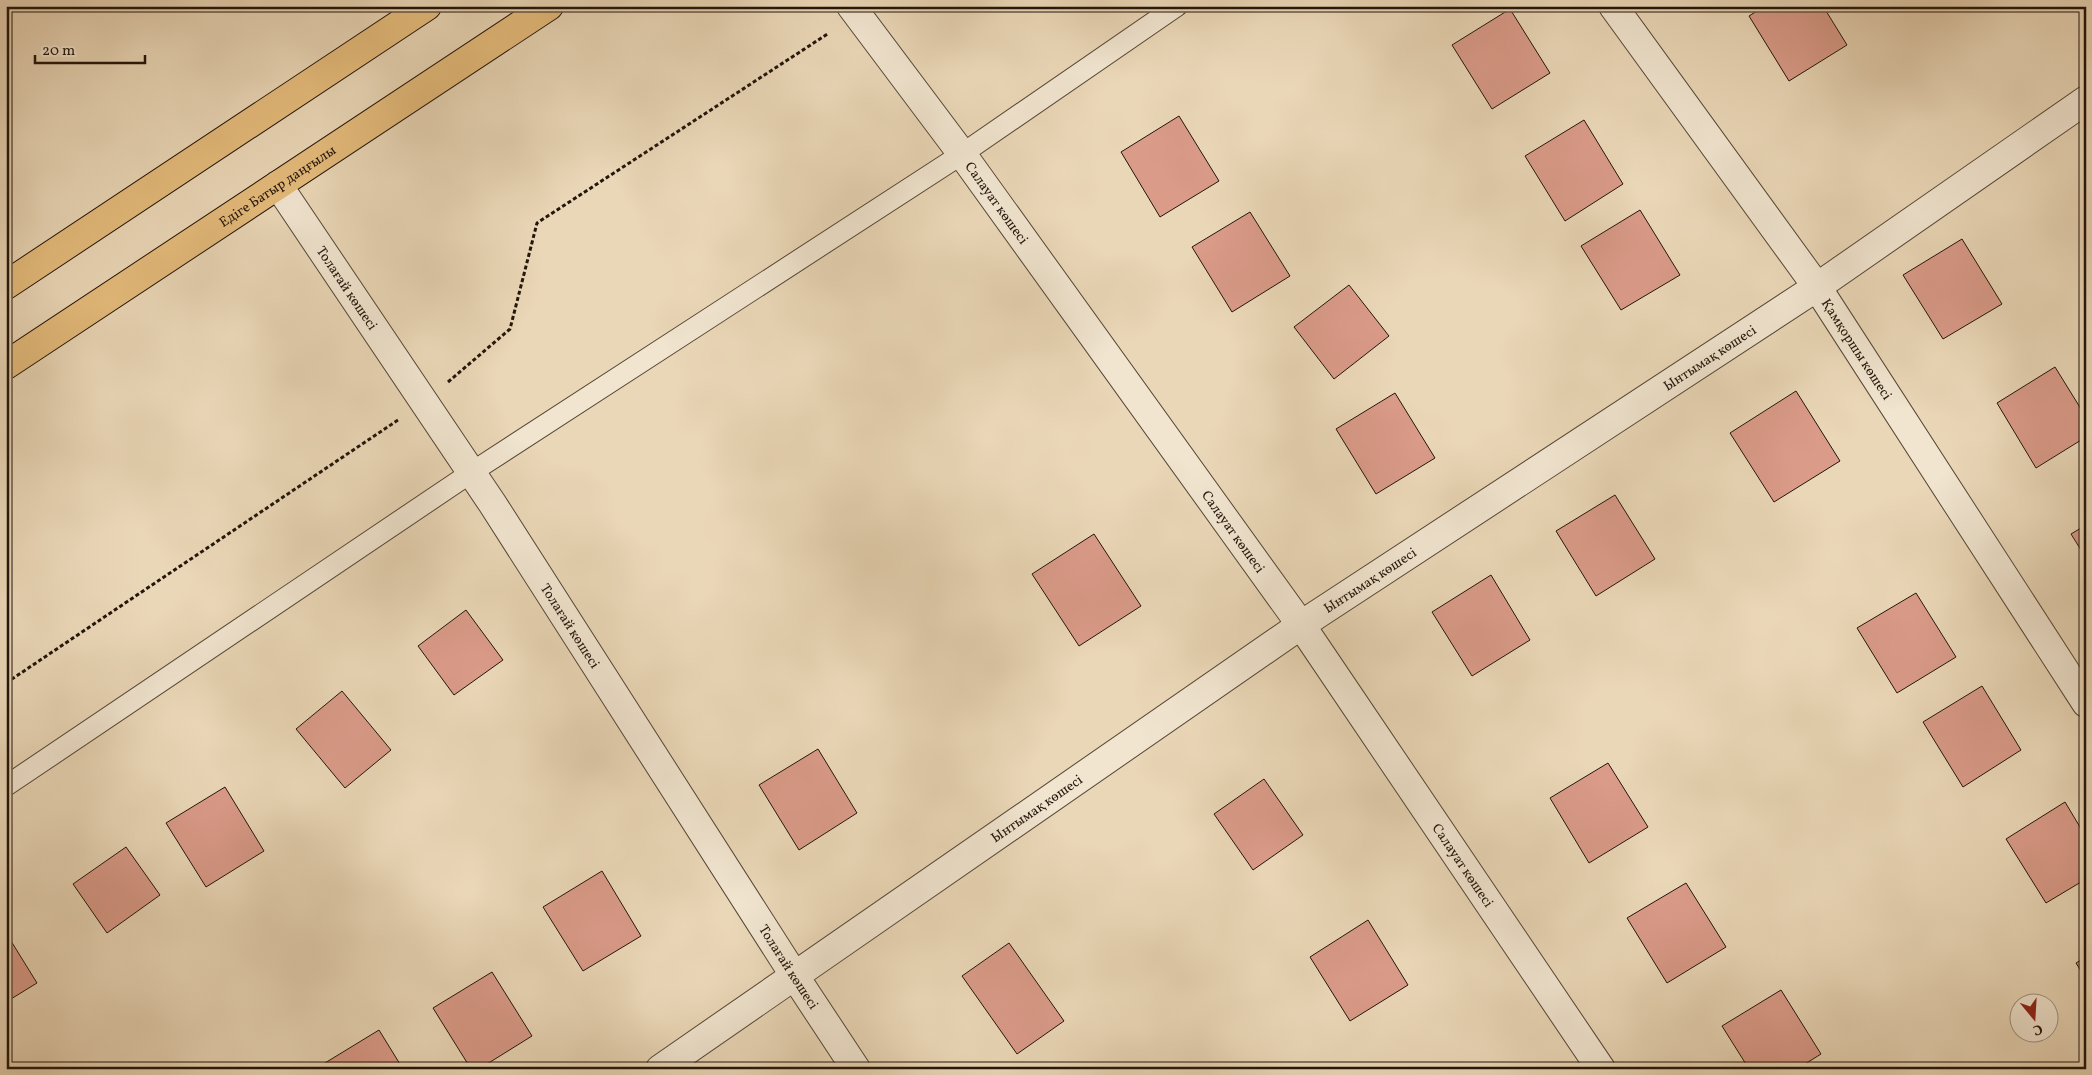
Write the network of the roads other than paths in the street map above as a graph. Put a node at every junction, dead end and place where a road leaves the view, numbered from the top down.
1 (428, 6) edge
2 (549, 6) edge
3 (1177, 6) edge
4 (1613, 6) edge
5 (854, 10) edge
6 (2086, 100) edge
7 (962, 154) junction
8 (278, 186) junction
9 (6, 285) edge
10 (1817, 286) junction
11 (6, 365) edge
12 (472, 472) junction
13 (1300, 625) junction
14 (2086, 703) edge
15 (6, 786) edge
16 (794, 975) junction
17 (660, 1069) edge
18 (856, 1069) edge
19 (1600, 1069) edge

1 - 9 main road
2 - 8 main road, Едіге Батыр даңғылы
3 - 7 lane
4 - 10 street, Қамқоршы көшесі
5 - 7 street, Салауат көшесі
6 - 10 street, Ынтымақ көшесі
7 - 12 lane
7 - 13 street, Салауат көшесі
8 - 11 main road, Едіге Батыр даңғылы
8 - 12 street, Толағай көшесі
10 - 13 street, Ынтымақ көшесі
10 - 14 street, Қамқоршы көшесі
12 - 15 lane
12 - 16 street, Толағай көшесі
13 - 16 street, Ынтымақ көшесі
13 - 19 street, Салауат көшесі
16 - 17 street, Ынтымақ көшесі
16 - 18 street, Толағай көшесі

